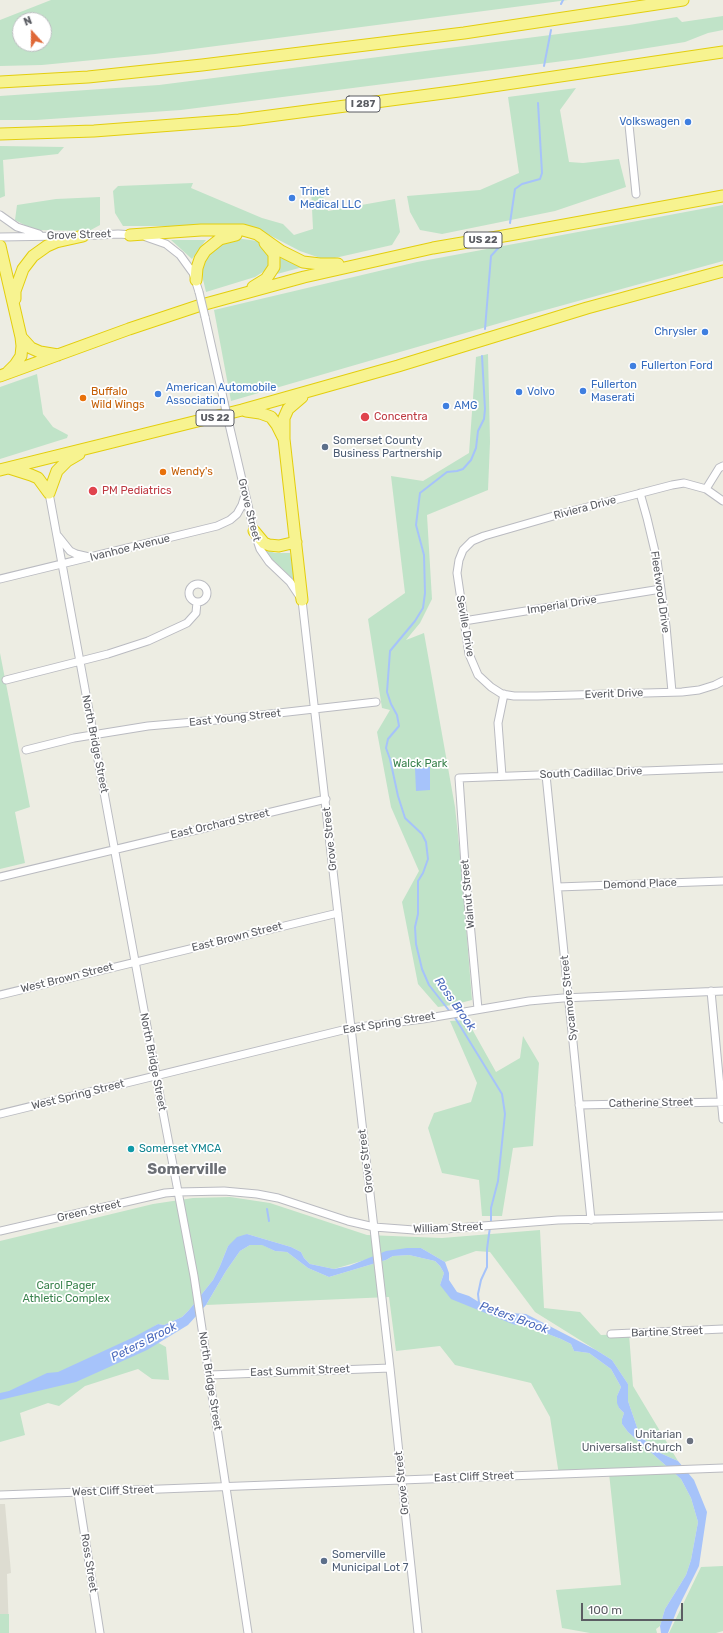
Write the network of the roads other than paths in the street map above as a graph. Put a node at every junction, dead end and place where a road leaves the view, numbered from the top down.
1 (682, 0) edge
2 (723, 52) edge
3 (0, 82) edge
4 (629, 125) dead end
5 (0, 134) edge
6 (636, 194) dead end
7 (723, 196) edge
8 (0, 215) edge
9 (130, 235) junction
10 (83, 236) junction
11 (0, 237) edge
12 (53, 237) junction
13 (0, 246) edge
14 (378, 259) junction
15 (723, 271) edge
16 (196, 280) junction
17 (245, 292) junction
18 (15, 308) junction
19 (21, 337) junction
20 (58, 355) junction
21 (3, 376) edge
22 (310, 392) junction
23 (242, 410) junction
24 (284, 439) junction
25 (86, 450) junction
26 (723, 466) edge
27 (4, 469) edge
28 (706, 489) junction
29 (49, 493) junction
30 (640, 493) junction
31 (245, 495) junction
32 (723, 501) edge
33 (254, 531) junction
34 (56, 532) junction
35 (296, 542) junction
36 (468, 545) joint
37 (93, 558) junction
38 (62, 564) junction
39 (0, 579) edge
40 (661, 589) junction
41 (302, 600) junction
42 (197, 602) dead end
43 (464, 621) junction
44 (80, 661) junction
45 (6, 680) dead end
46 (723, 681) edge
47 (672, 692) junction
48 (504, 694) junction
49 (376, 702) dead end
50 (316, 709) junction
51 (93, 735) junction
52 (26, 750) dead end
53 (723, 768) edge
54 (546, 775) junction
55 (502, 776) junction
56 (460, 778) joint
57 (326, 799) junction
58 (115, 848) junction
59 (0, 877) edge
60 (723, 881) edge
61 (558, 887) junction
62 (338, 912) junction
63 (135, 961) junction
64 (711, 991) junction
65 (723, 991) edge
66 (0, 994) edge
67 (569, 997) junction
68 (478, 1009) junction
69 (351, 1028) junction
70 (156, 1076) junction
71 (722, 1102) edge
72 (579, 1104) junction
73 (0, 1114) edge
74 (723, 1119) edge
75 (178, 1192) junction
76 (723, 1216) edge
77 (591, 1220) junction
78 (374, 1227) junction
79 (0, 1231) edge
80 (723, 1330) edge
81 (611, 1334) dead end
82 (390, 1368) junction
83 (210, 1375) junction
84 (723, 1468) edge
85 (402, 1480) junction
86 (226, 1486) junction
87 (78, 1493) junction
88 (0, 1495) edge
89 (100, 1633) edge
90 (248, 1633) edge
91 (418, 1633) edge

1 - 3 highway
2 - 5 highway, I 287
4 - 6 street
7 - 14 highway, US 22
8 - 12 street
9 - 10 street, Grove Street
9 - 14 highway
9 - 16 street, Grove Street
10 - 12 street, Grove Street
10 - 18 highway
11 - 12 street, Grove Street
13 - 18 highway
14 - 17 highway, US 22
15 - 22 highway, US 22
16 - 17 highway
16 - 31 street, Grove Street, bridge
17 - 20 highway, US 22
18 - 19 highway
19 - 20 highway
19 - 21 highway
20 - 21 highway, US 22
22 - 23 highway, US 22
22 - 24 highway
23 - 24 highway
23 - 25 highway, US 22
24 - 35 highway
25 - 27 highway, US 22
25 - 29 highway
26 - 28 street
27 - 29 highway
28 - 30 street, Riviera Drive
28 - 32 street, Riviera Drive
29 - 34 street, North Bridge Street
30 - 36 street, Riviera Drive
30 - 40 street, Fleetwood Drive
31 - 33 street, Grove Street
31 - 37 street, Ivanhoe Avenue
33 - 35 highway
33 - 41 street, Grove Street
34 - 37 street
34 - 38 street, North Bridge Street
35 - 41 highway
36 - 43 street, Seville Drive
37 - 38 street, Ivanhoe Avenue
38 - 39 street, Ivanhoe Avenue
38 - 44 street, North Bridge Street
40 - 43 street, Imperial Drive
40 - 47 street, Fleetwood Drive
41 - 50 street, Grove Street
42 - 44 street
43 - 48 street, Seville Drive
44 - 45 street
44 - 51 street, North Bridge Street
46 - 47 street, Everit Drive
47 - 48 street, Everit Drive
48 - 55 street
49 - 50 street, East Young Street
50 - 51 street, East Young Street
50 - 57 street, Grove Street
51 - 52 street, East Young Street
51 - 58 street, North Bridge Street
53 - 54 street, South Cadillac Drive
54 - 55 street, South Cadillac Drive
54 - 61 street, Sycamore Street
55 - 56 street, South Cadillac Drive
56 - 68 street, Walnut Street
57 - 58 street, East Orchard Street
57 - 62 street, Grove Street
58 - 59 street, East Orchard Street
58 - 63 street, North Bridge Street
60 - 61 street, Demond Place
61 - 67 street, Sycamore Street
62 - 63 street, East Brown Street
62 - 69 street, Grove Street
63 - 66 street, West Brown Street
63 - 70 street, North Bridge Street
64 - 65 street, East Spring Street
64 - 67 street, East Spring Street
64 - 71 street
67 - 68 street, East Spring Street
67 - 72 street, Sycamore Street
68 - 69 street, East Spring Street
69 - 70 street, East Spring Street
69 - 78 street, Grove Street
70 - 73 street, West Spring Street
70 - 75 street, North Bridge Street
71 - 72 street, Catherine Street
71 - 74 street
72 - 77 street, Sycamore Street
75 - 78 street, William Street
75 - 79 street, Green Street
75 - 83 street, North Bridge Street
76 - 77 street, William Street
77 - 78 street, William Street
78 - 82 street, Grove Street
80 - 81 street, Bartine Street
82 - 83 street, East Summit Street
82 - 85 street, Grove Street
83 - 86 street, North Bridge Street
84 - 85 street, East Cliff Street
85 - 86 street, East Cliff Street
85 - 91 street, Grove Street
86 - 87 street, West Cliff Street
86 - 90 street, North Bridge Street
87 - 88 street, West Cliff Street
87 - 89 street, Ross Street

